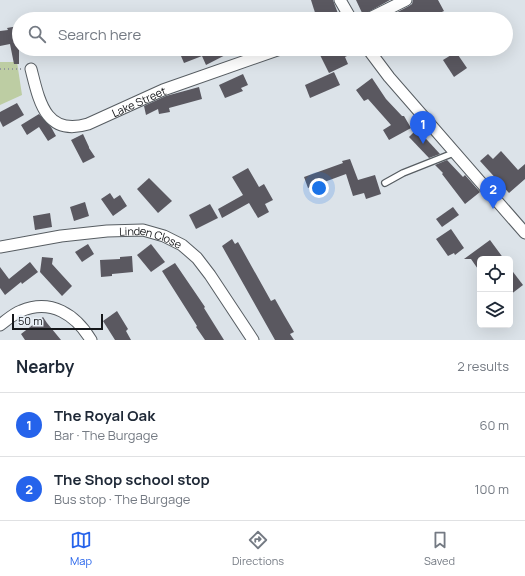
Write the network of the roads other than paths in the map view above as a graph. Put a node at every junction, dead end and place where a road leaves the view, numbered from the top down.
1 (340, 0) edge
2 (406, 0) edge
3 (347, 12) edge
4 (382, 12) edge
5 (260, 56) edge
6 (373, 56) edge
7 (31, 69) road end
8 (456, 152) junction
9 (385, 183) dead end
10 (525, 233) edge
11 (0, 247) edge
12 (0, 325) edge
13 (91, 340) edge
14 (253, 340) edge

1 - 3 street
2 - 4 street
5 - 7 street, Lake Street
6 - 8 street
8 - 9 lane
8 - 10 street
11 - 14 street, Linden Close
12 - 13 street

